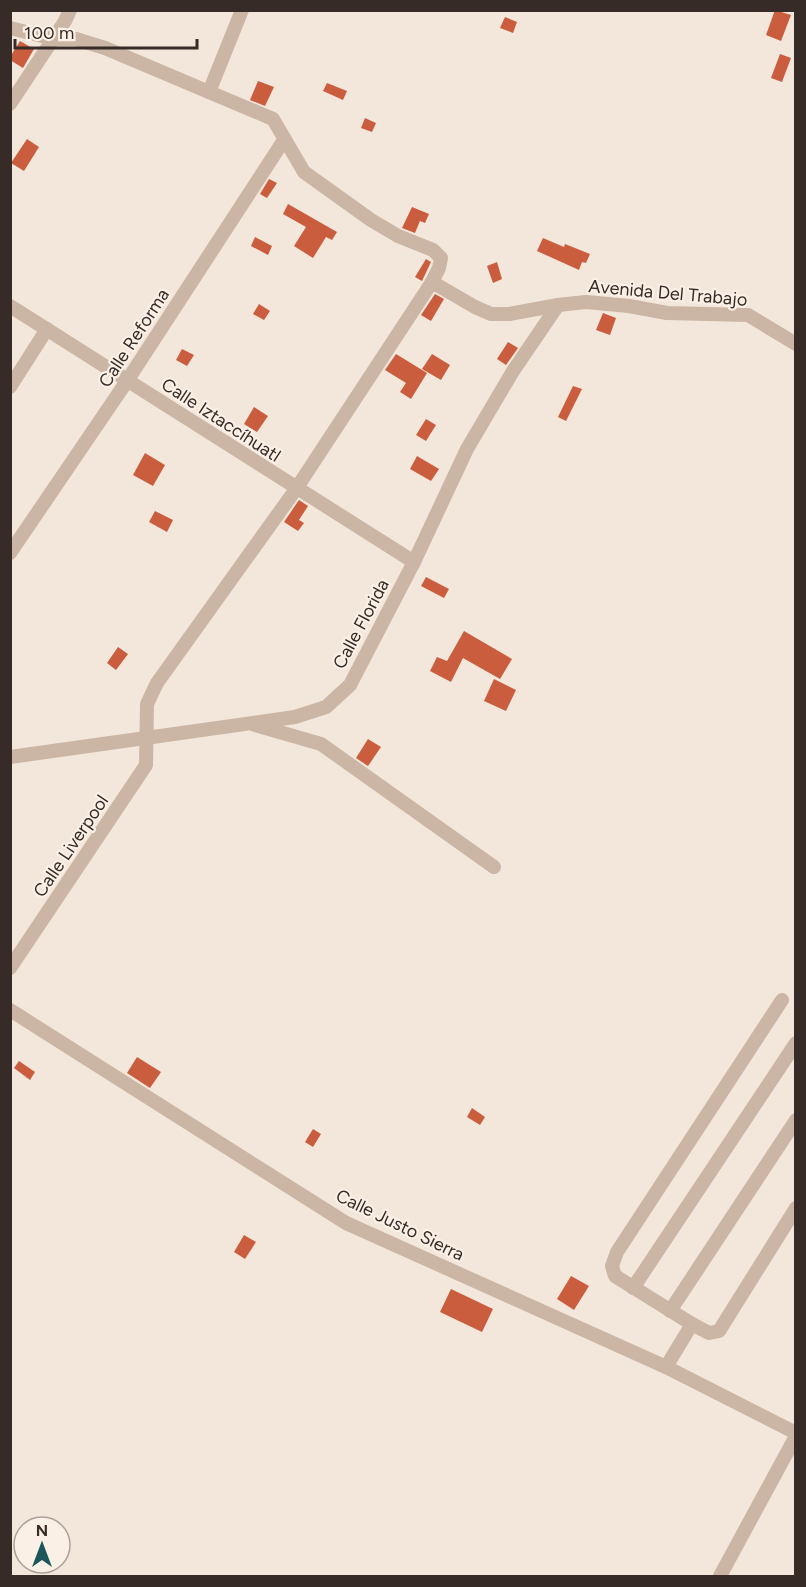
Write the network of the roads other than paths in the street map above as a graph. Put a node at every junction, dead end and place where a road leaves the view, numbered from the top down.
1 (69, 10) edge
2 (242, 10) edge
3 (10, 28) edge
4 (54, 39) junction
5 (209, 92) junction
6 (10, 104) edge
7 (284, 140) junction
8 (432, 282) junction
9 (558, 304) junction
10 (12, 309) edge
11 (47, 329) junction
12 (795, 344) edge
13 (127, 381) junction
14 (10, 387) edge
15 (296, 489) junction
16 (10, 553) edge
17 (414, 562) junction
18 (250, 723) junction
19 (146, 738) junction
20 (10, 757) edge
21 (494, 867) dead end
22 (10, 968) edge
23 (782, 1000) dead end
24 (10, 1010) edge
25 (795, 1043) edge
26 (795, 1120) edge
27 (795, 1208) edge
28 (633, 1288) junction
29 (670, 1311) junction
30 (692, 1324) junction
31 (666, 1367) junction
32 (795, 1434) edge
33 (720, 1576) edge

1 - 4 street
2 - 5 street
3 - 4 street
4 - 5 street
4 - 6 street
5 - 7 street
7 - 8 street, Calle Liverpool
7 - 13 street, Calle Reforma
8 - 9 street, Avenida Del Trabajo
8 - 15 street, Calle Liverpool
9 - 12 street, Avenida Del Trabajo
9 - 17 street, Calle Florida
10 - 11 street, Calle Iztaccíhuatl
11 - 13 street, Calle Iztaccíhuatl
11 - 14 street
13 - 15 street, Calle Iztaccíhuatl
13 - 16 street, Calle Reforma
15 - 17 street, Calle Iztaccíhuatl
15 - 19 street, Calle Liverpool
17 - 18 street, Calle Florida
18 - 19 street, Calle Florida
18 - 21 street
19 - 20 street, Calle Florida
19 - 22 street, Calle Liverpool
23 - 28 street
24 - 31 street, Calle Justo Sierra
25 - 28 street
26 - 29 street
27 - 30 street
28 - 29 street
29 - 30 street
30 - 31 street
31 - 32 street, Calle Justo Sierra
32 - 33 street

